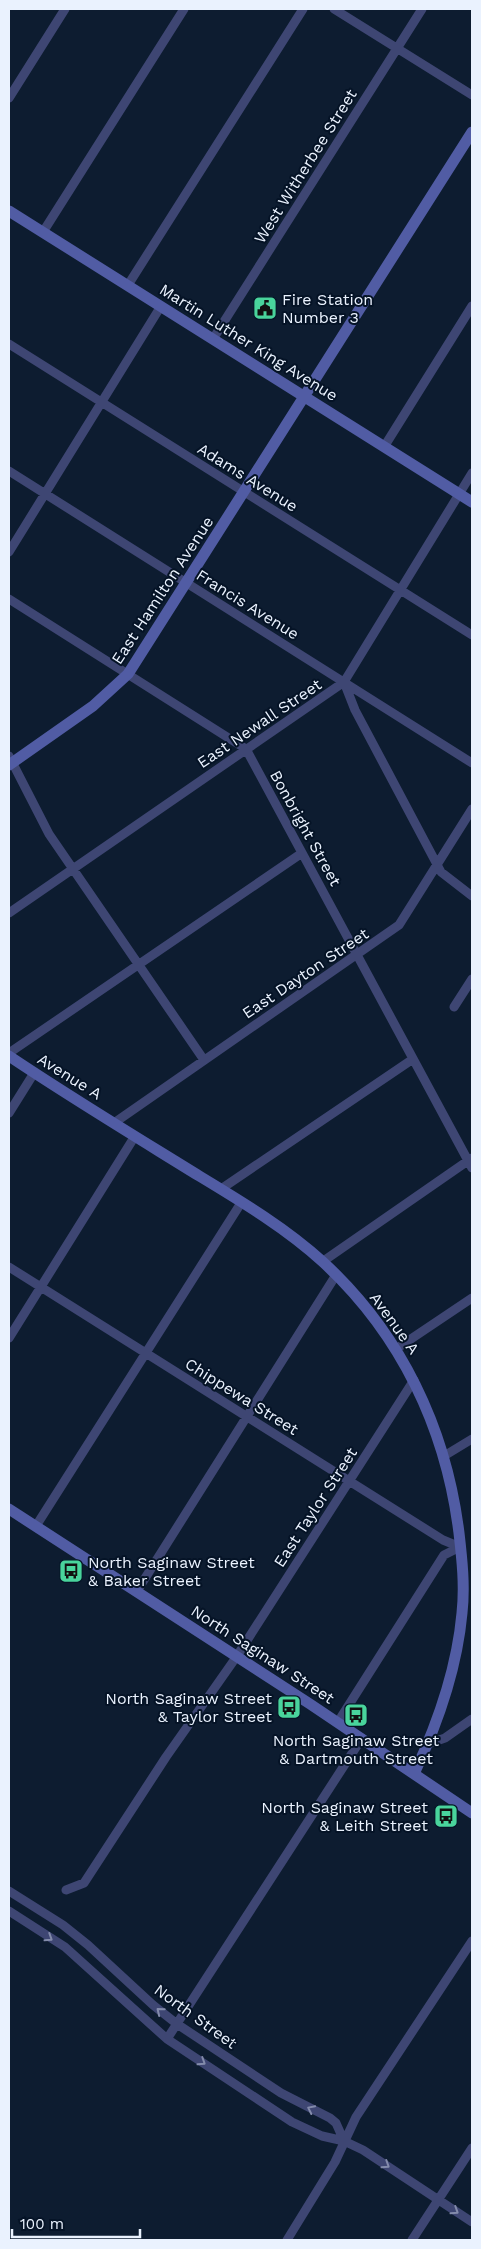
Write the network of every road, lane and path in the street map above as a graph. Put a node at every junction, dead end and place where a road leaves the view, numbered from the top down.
1 (65, 9) edge
2 (184, 9) edge
3 (303, 9) edge
4 (334, 9) edge
5 (422, 9) edge
6 (397, 48) junction
7 (472, 95) edge
8 (9, 98) edge
9 (472, 132) edge
10 (9, 211) edge
11 (43, 232) junction
12 (128, 286) junction
13 (161, 306) junction
14 (472, 306) edge
15 (213, 339) junction
16 (9, 344) edge
17 (304, 396) junction
18 (103, 402) junction
19 (384, 446) junction
20 (9, 471) edge
21 (472, 473) edge
22 (243, 493) junction
23 (45, 494) junction
24 (459, 494) junction
25 (472, 502) edge
26 (9, 552) edge
27 (186, 583) junction
28 (401, 590) junction
29 (9, 599) edge
30 (472, 635) edge
31 (128, 674) junction
32 (344, 682) junction
33 (246, 749) junction
34 (10, 762) edge
35 (472, 763) edge
36 (472, 809) edge
37 (302, 853) junction
38 (437, 864) junction
39 (73, 868) junction
40 (472, 896) edge
41 (9, 913) edge
42 (358, 954) junction
43 (139, 964) junction
44 (472, 980) edge
45 (454, 1007) dead end
46 (9, 1054) edge
47 (413, 1058) junction
48 (204, 1060) junction
49 (34, 1073) junction
50 (9, 1113) edge
51 (114, 1123) junction
52 (135, 1136) junction
53 (471, 1162) edge
54 (221, 1189) junction
55 (241, 1202) junction
56 (322, 1262) junction
57 (9, 1267) edge
58 (336, 1276) junction
59 (41, 1288) junction
60 (472, 1298) edge
61 (9, 1338) edge
62 (396, 1349) junction
63 (146, 1354) junction
64 (414, 1380) junction
65 (246, 1417) junction
66 (472, 1439) edge
67 (444, 1456) junction
68 (349, 1482) junction
69 (9, 1509) edge
70 (36, 1526) junction
71 (460, 1547) junction
72 (468, 1580) edge
73 (137, 1591) junction
74 (237, 1656) junction
75 (472, 1719) edge
76 (338, 1722) junction
77 (362, 1738) junction
78 (428, 1744) junction
79 (414, 1774) junction
80 (472, 1813) edge
81 (9, 1890) edge
82 (66, 1890) dead end
83 (25, 1901) junction
84 (13, 1913) edge
85 (472, 1942) edge
86 (177, 2024) junction
87 (167, 2039) junction
88 (344, 2141) junction
89 (472, 2148) edge
90 (438, 2200) junction
91 (472, 2222) edge
92 (287, 2240) edge
93 (412, 2240) edge

1 - 8 street
2 - 11 street
3 - 12 street
4 - 6 street
5 - 6 street, West Witherbee Street
6 - 7 street
6 - 15 street, West Witherbee Street
9 - 17 street, East Hamilton Avenue
10 - 11 street, Martin Luther King Avenue
11 - 12 street, Martin Luther King Avenue
12 - 13 street, Martin Luther King Avenue
13 - 15 street, Martin Luther King Avenue
13 - 18 street
14 - 19 street
15 - 17 street, Martin Luther King Avenue
16 - 18 street, Adams Avenue
17 - 19 street, Martin Luther King Avenue
17 - 22 street, East Hamilton Avenue
18 - 22 street, Adams Avenue
18 - 23 street
19 - 24 street, Martin Luther King Avenue
20 - 23 street, Francis Avenue
21 - 24 street, East Newall Street
22 - 27 street, East Hamilton Avenue
22 - 28 street, Adams Avenue
23 - 26 street
23 - 27 street, Francis Avenue
24 - 25 street, Martin Luther King Avenue
24 - 28 street, East Newall Street
27 - 31 street, East Hamilton Avenue
27 - 32 street, Francis Avenue
28 - 30 street, Adams Avenue
28 - 32 street, East Newall Street
29 - 31 street, Bonbright Street
31 - 33 street, Bonbright Street
31 - 34 street, East Hamilton Avenue
32 - 33 street, East Newall Street
32 - 35 street, Francis Avenue
32 - 38 street
33 - 37 street, Bonbright Street
33 - 39 street, East Newall Street
34 - 39 street
36 - 38 street, East Dayton Street
37 - 42 street, Bonbright Street
37 - 43 street
38 - 40 street
38 - 42 street, East Dayton Street
39 - 41 street, East Newall Street
39 - 43 street
42 - 47 street, Bonbright Street
42 - 48 street, East Dayton Street
43 - 46 street
43 - 48 street
44 - 45 street
46 - 49 street, Avenue A
47 - 53 street, Bonbright Street
47 - 54 street
48 - 51 street, East Dayton Street
49 - 50 street
49 - 51 street, Avenue A
51 - 52 street, Avenue A
52 - 54 street, Avenue A
52 - 59 street
53 - 56 street
54 - 55 street, Avenue A
55 - 56 street, Avenue A
55 - 63 street
56 - 58 street, Avenue A
57 - 59 street, Chippewa Street
58 - 62 street, Avenue A
58 - 65 street
59 - 61 street
59 - 63 street, Chippewa Street
60 - 62 street
62 - 64 street, Avenue A
63 - 65 street, Chippewa Street
63 - 70 street
64 - 67 street, Avenue A
64 - 68 street, East Taylor Street
65 - 68 street, Chippewa Street
65 - 73 street
66 - 67 street
67 - 71 street, Avenue A
68 - 71 street, Chippewa Street
68 - 74 street, East Taylor Street
69 - 70 street, North Saginaw Street
70 - 73 street, North Saginaw Street
71 - 72 street, Avenue A
71 - 76 street
72 - 78 street, Avenue A
73 - 74 street, North Saginaw Street
74 - 76 street, North Saginaw Street
74 - 82 street, East Taylor Street
75 - 78 street
76 - 77 street, North Saginaw Street
77 - 79 street, North Saginaw Street
77 - 86 street
78 - 79 street, Avenue A
79 - 80 street, North Saginaw Street
81 - 83 street, North Street
83 - 84 street
86 -> 83 street, North Street
84 -> 87 street, North Street
85 - 88 street
86 - 87 street
88 -> 86 street, North Street
87 -> 88 street, North Street
88 -> 90 street, North Street
88 - 92 street
89 - 90 street
90 -> 91 street, North Street
90 - 93 street

